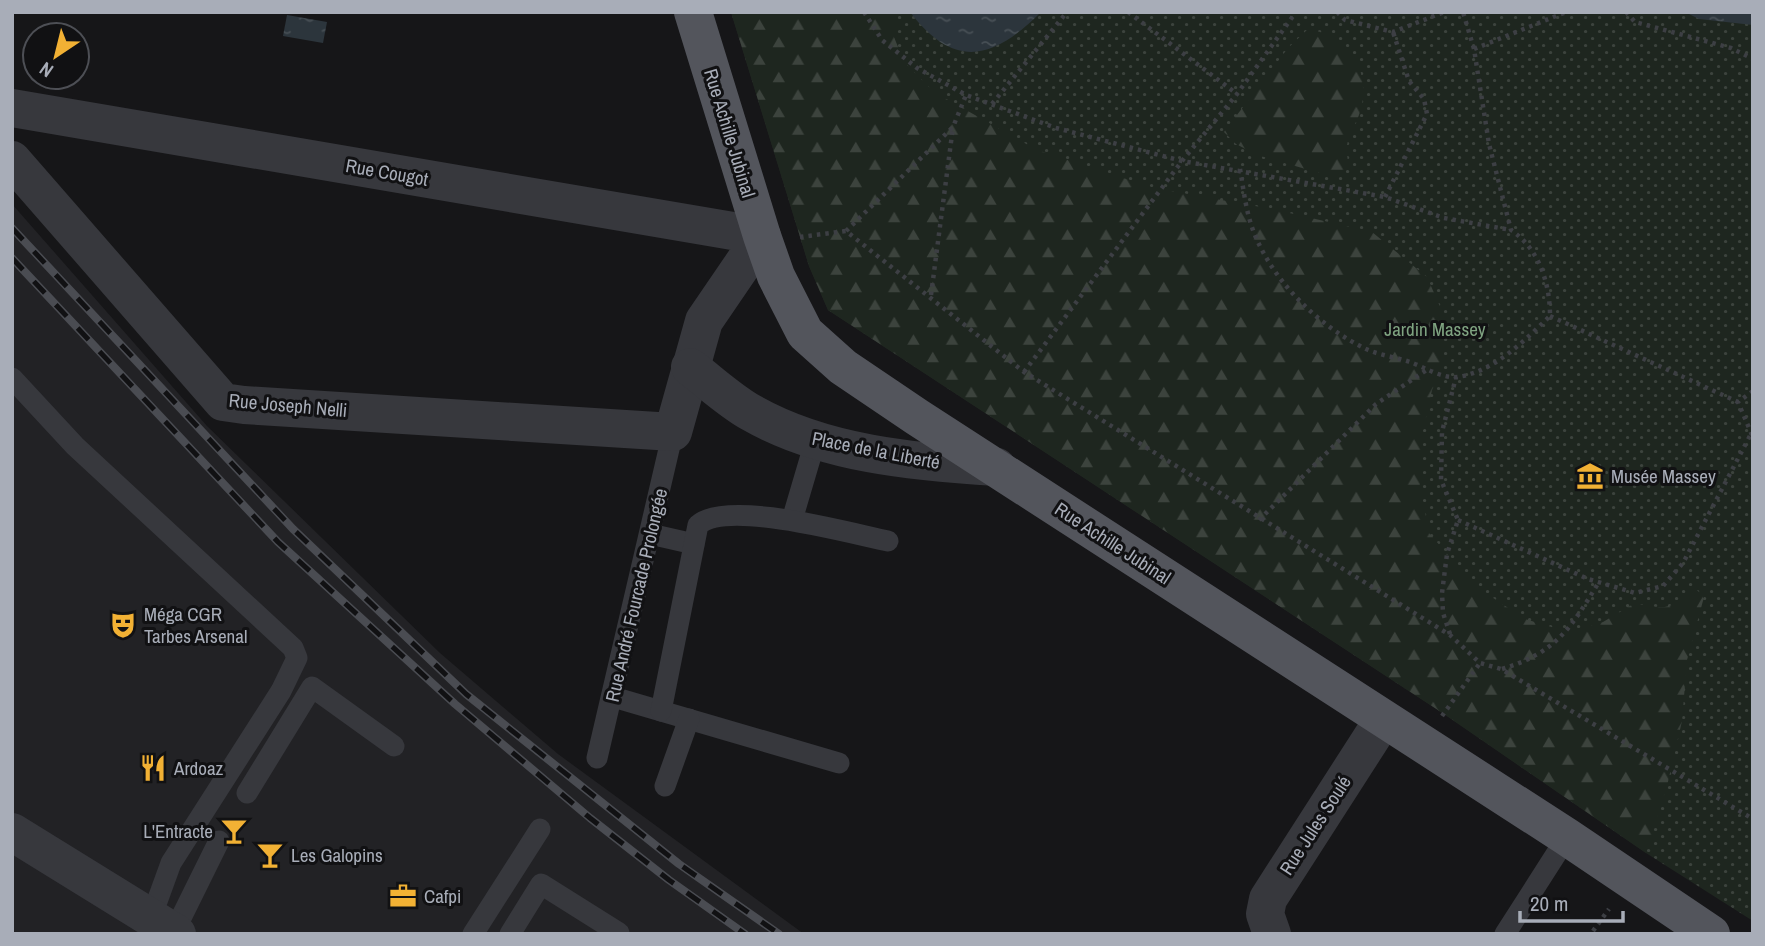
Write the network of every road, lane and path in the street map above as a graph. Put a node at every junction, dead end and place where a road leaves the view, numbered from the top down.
1 (693, 12) edge
2 (864, 12) edge
3 (1067, 12) edge
4 (1128, 12) edge
5 (1296, 12) edge
6 (1337, 12) edge
7 (1444, 12) edge
8 (1463, 12) edge
9 (1566, 12) edge
10 (1626, 12) edge
11 (1394, 32) junction
12 (1474, 49) junction
13 (1753, 59) edge
14 (1237, 94) junction
15 (966, 95) junction
16 (992, 104) junction
17 (12, 108) edge
18 (953, 127) junction
19 (12, 160) edge
20 (1182, 161) junction
21 (1240, 169) junction
22 (1385, 197) junction
23 (1511, 230) junction
24 (846, 231) junction
25 (762, 236) junction
26 (813, 237) dead end
27 (931, 296) junction
28 (1550, 316) junction
29 (690, 367) junction
30 (1429, 368) junction
31 (1024, 372) junction
32 (1456, 377) junction
33 (12, 378) edge
34 (1753, 391) edge
35 (1738, 401) junction
36 (673, 432) junction
37 (1752, 434) edge
38 (815, 442) junction
39 (997, 467) junction
40 (792, 520) junction
41 (1259, 520) junction
42 (1458, 520) junction
43 (650, 534) junction
44 (888, 541) dead end
45 (694, 544) junction
46 (1600, 582) junction
47 (1450, 635) junction
48 (1480, 663) junction
49 (1501, 669) junction
50 (613, 697) junction
51 (661, 711) junction
52 (689, 719) junction
53 (1383, 720) junction
54 (1439, 720) dead end
55 (394, 746) dead end
56 (597, 758) dead end
57 (839, 763) dead end
58 (665, 786) dead end
59 (247, 793) dead end
60 (1753, 819) edge
61 (540, 829) dead end
62 (12, 832) edge
63 (1567, 837) junction
64 (219, 841) dead end
65 (162, 929) edge
66 (619, 933) edge
67 (473, 934) edge
68 (510, 934) edge
69 (1272, 934) edge
70 (1505, 934) edge
71 (1711, 934) edge

1 - 25 main road, Rue Achille Jubinal
2 - 15 path
3 - 16 path
4 - 14 path
5 - 14 path
6 - 11 path
7 - 11 path
8 - 12 path
9 - 12 path
10 - 13 path
11 - 22 path
12 - 23 path
14 - 20 path
15 - 16 path
15 - 18 path
16 - 20 path
17 - 25 street, Rue Cougot
18 - 24 path
18 - 27 path
19 - 36 street, Rue Joseph Nelli
20 - 21 path
20 - 31 path
21 - 22 path
21 - 30 path
22 - 23 path
23 - 28 path
24 - 26 path
24 - 27 path
25 - 29 street
25 - 39 main road, Rue Achille Jubinal
27 - 31 path
28 - 32 path
28 - 35 path
29 - 36 street
29 - 38 street, Place de la Liberté
30 - 32 path
30 - 41 path
31 - 41 path
32 - 42 path
33 - 65 lane
34 - 35 path
35 - 37 path
36 - 43 lane, Rue André Fourcade Prolongée
37 - 46 path
38 - 39 street, Place de la Liberté
38 - 40 lane
39 - 53 main road, Rue Achille Jubinal
40 - 44 lane
40 - 45 lane
41 - 47 path
42 - 46 path
42 - 47 path
43 - 45 lane
43 - 50 lane, Rue André Fourcade Prolongée
45 - 51 lane
46 - 49 path
47 - 48 path
48 - 49 path
48 - 54 path
49 - 60 path
50 - 51 lane
50 - 56 lane, Rue André Fourcade Prolongée
51 - 52 lane
52 - 57 lane
52 - 58 lane
53 - 63 main road, Rue Achille Jubinal
53 - 69 street, Rue Jules Soulé
55 - 59 lane
61 - 67 lane
62 - 65 street
63 - 70 lane
63 - 71 main road, Rue Achille Jubinal
64 - 65 lane
66 - 68 lane

